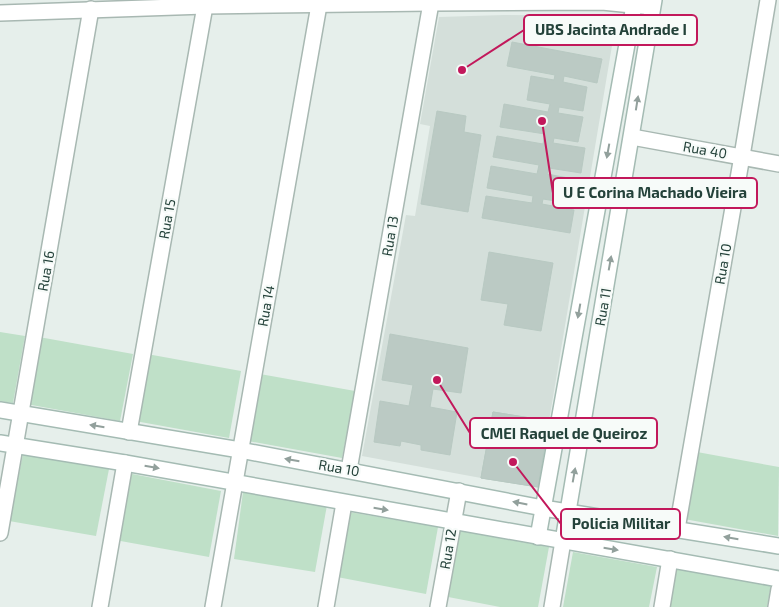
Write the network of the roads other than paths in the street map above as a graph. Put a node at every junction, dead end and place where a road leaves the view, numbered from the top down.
1 (768, 0) edge
2 (602, 1) edge
3 (635, 2) edge
4 (431, 3) junction
5 (653, 3) edge
6 (68, 5) edge
7 (318, 5) junction
8 (205, 6) junction
9 (91, 9) junction
10 (0, 13) edge
11 (632, 137) junction
12 (742, 156) junction
13 (779, 164) edge
14 (0, 410) edge
15 (22, 414) junction
16 (129, 432) junction
17 (8, 445) edge
18 (240, 450) junction
19 (125, 463) junction
20 (349, 470) junction
21 (235, 482) junction
22 (459, 491) junction
23 (344, 503) junction
24 (543, 508) junction
25 (568, 511) junction
26 (453, 521) junction
27 (677, 529) junction
28 (0, 532) edge
29 (538, 537) junction
30 (563, 541) junction
31 (779, 546) edge
32 (670, 559) junction
33 (779, 579) edge
34 (779, 589) edge
35 (100, 607) edge
36 (213, 607) edge
37 (326, 607) edge
38 (438, 607) edge
39 (552, 607) edge
40 (662, 607) edge
41 (776, 607) edge

1 - 12 street, Rua 10
2 - 3 street, Rua 11
2 - 4 street, Rua 11
3 - 5 street, Rua 11
3 -> 24 street, Rua 11
4 - 7 street, Rua 11
4 - 20 street, Rua 13
11 -> 5 street, Rua 11
6 - 9 street, Rua 11
6 - 10 street, Rua 11
7 - 8 street, Rua 11
7 - 18 street, Rua 14
8 - 9 street, Rua 11
8 - 16 street, Rua 15
9 - 15 street, Rua 16
11 - 12 street, Rua 40
25 -> 11 street, Rua 11
12 - 13 street, Rua 40
12 - 27 street, Rua 10
14 - 15 street, Rua 10
16 -> 15 street, Rua 10
15 - 17 street, Rua 16
16 - 18 street, Rua 10
17 - 19 street
17 - 28 street, Rua 16
20 -> 18 street, Rua 10
18 - 21 street, Rua 14
19 -> 21 street
19 - 35 street
20 - 22 street, Rua 10
21 - 23 street
21 - 36 street, Rua 14
24 -> 22 street, Rua 10
22 - 26 street, Rua 12
23 -> 26 street
23 - 37 street
24 - 25 street, Rua 10
24 - 29 street, Rua 11
25 - 27 street, Rua 10
25 - 30 street, Rua 11
26 - 29 street
26 - 38 street, Rua 12
31 -> 27 street, Rua 10
29 - 30 street
30 -> 32 street
30 - 39 street, Rua 11
32 - 33 street
32 - 40 street
34 - 41 street

